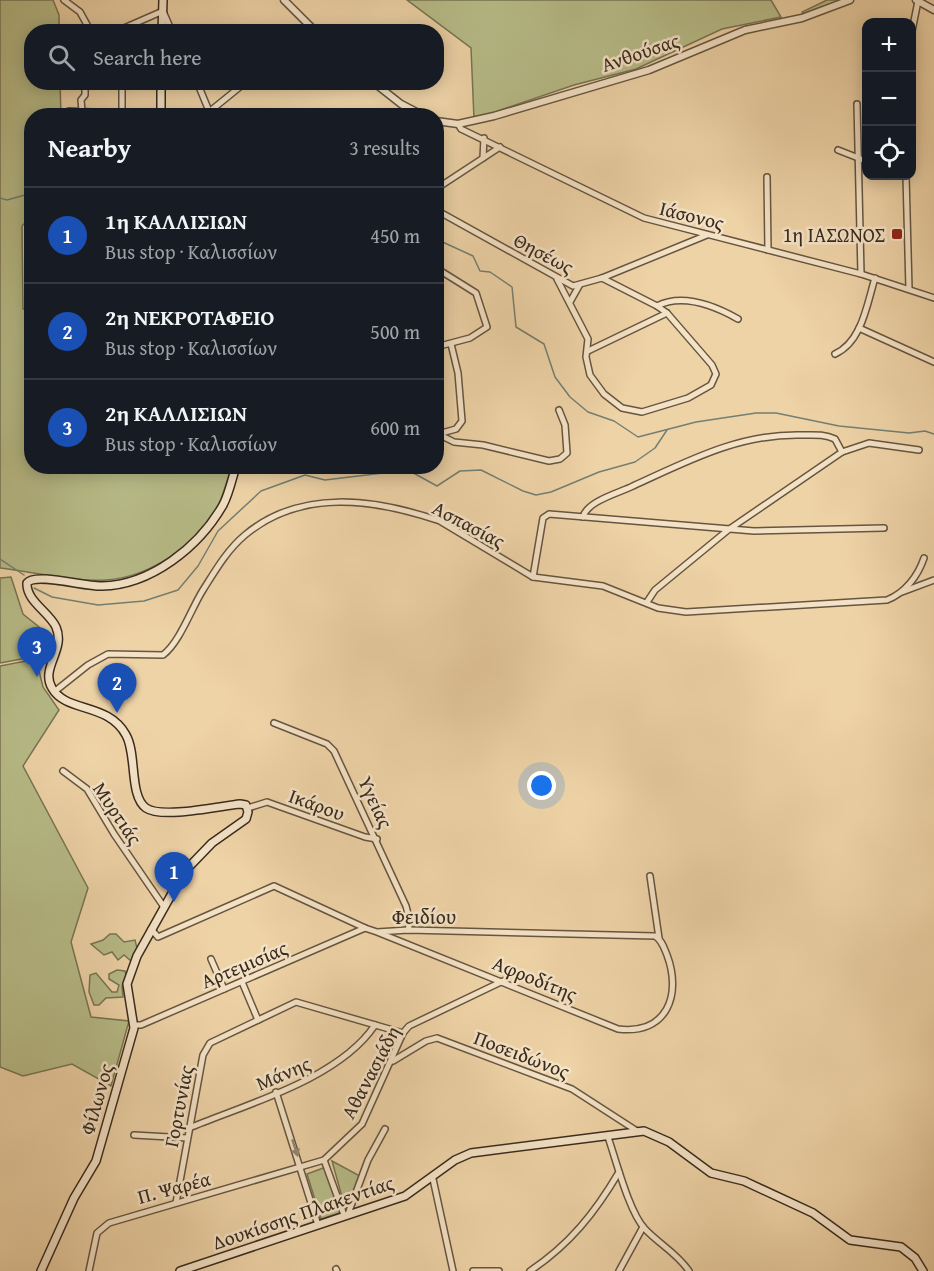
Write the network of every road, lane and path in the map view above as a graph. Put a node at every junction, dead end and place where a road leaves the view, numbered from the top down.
1 (64, 0) edge
2 (163, 0) edge
3 (284, 0) edge
4 (850, 0) edge
5 (917, 1) edge
6 (934, 10) edge
7 (163, 12) junction
8 (914, 18) edge
9 (87, 24) edge
10 (134, 24) edge
11 (162, 24) edge
12 (168, 24) edge
13 (308, 24) edge
14 (85, 90) edge
15 (122, 90) edge
16 (161, 90) edge
17 (199, 90) edge
18 (236, 90) edge
19 (383, 90) edge
20 (857, 105) dead end
21 (82, 108) edge
22 (122, 108) edge
23 (161, 108) edge
24 (205, 108) edge
25 (212, 108) edge
26 (409, 108) edge
27 (444, 122) edge
28 (458, 124) junction
29 (484, 138) junction
30 (500, 147) junction
31 (838, 150) dead end
32 (483, 158) junction
33 (858, 159) junction
34 (862, 160) edge
35 (767, 177) dead end
36 (906, 180) edge
37 (444, 184) edge
38 (444, 215) edge
39 (708, 234) junction
40 (768, 250) junction
41 (444, 273) edge
42 (861, 274) junction
43 (875, 278) junction
44 (557, 279) junction
45 (603, 279) junction
46 (579, 286) junction
47 (909, 289) junction
48 (934, 298) edge
49 (570, 302) junction
50 (657, 306) junction
51 (667, 313) junction
52 (738, 319) dead end
53 (859, 328) junction
54 (451, 344) junction
55 (444, 345) edge
56 (588, 351) junction
57 (835, 354) dead end
58 (934, 362) edge
59 (559, 410) dead end
60 (444, 432) edge
61 (444, 437) edge
62 (918, 450) dead end
63 (842, 452) junction
64 (233, 474) edge
65 (583, 517) junction
66 (884, 528) dead end
67 (728, 530) junction
68 (924, 558) dead end
69 (533, 577) junction
70 (934, 580) edge
71 (900, 593) junction
72 (647, 602) junction
73 (54, 692) junction
74 (274, 723) dead end
75 (63, 771) dead end
76 (248, 808) junction
77 (376, 839) junction
78 (650, 876) dead end
79 (164, 907) junction
80 (364, 928) junction
81 (151, 929) junction
82 (408, 930) junction
83 (377, 932) junction
84 (659, 938) junction
85 (211, 959) dead end
86 (503, 981) junction
87 (242, 982) junction
88 (224, 989) junction
89 (258, 1020) junction
90 (134, 1025) junction
91 (375, 1025) junction
92 (403, 1033) junction
93 (392, 1062) junction
94 (276, 1092) junction
95 (189, 1128) junction
96 (385, 1129) dead end
97 (637, 1131) junction
98 (134, 1135) dead end
99 (608, 1137) junction
100 (187, 1138) junction
101 (324, 1160) junction
102 (301, 1168) junction
103 (619, 1172) junction
104 (433, 1179) junction
105 (176, 1203) junction
106 (346, 1214) junction
107 (318, 1225) junction
108 (643, 1227) junction
109 (41, 1271) edge
110 (89, 1271) edge
111 (180, 1271) edge
112 (453, 1271) edge
113 (473, 1271) edge
114 (499, 1271) edge
115 (530, 1271) edge
116 (620, 1271) edge
117 (689, 1271) edge
118 (923, 1271) edge

1 - 9 street
2 - 7 main road
3 - 13 street
4 - 28 street, Ανθούσας
5 - 6 street
5 - 8 street
7 - 10 street
7 - 11 main road
7 - 12 street
14 - 21 street
15 - 22 street
16 - 23 main road
17 - 24 street
18 - 25 street
19 - 26 street
20 - 33 street
27 - 28 street, Ανθούσας
28 - 29 street, Ιάσονος
29 - 30 street, Ιάσονος
29 - 32 street
30 - 32 street
30 - 39 street, Ιάσονος
31 - 33 street
32 - 37 street
33 - 34 street
33 - 42 street
35 - 40 street
36 - 47 street
38 - 44 street, Θησέως
39 - 40 street, Ιάσονος
39 - 45 street, Θησέως
40 - 42 street, Ιάσονος
41 - 54 street
42 - 43 street, Ιάσονος
43 - 47 street, Ιάσονος
43 - 53 street
44 - 46 street, Θησέως
44 - 49 street
45 - 46 street, Θησέως
45 - 50 street
46 - 49 street
47 - 48 street, Ιάσονος
49 - 56 street
50 - 51 street
50 - 52 street
51 - 56 street
51 - 56 street
53 - 57 street
53 - 58 street
54 - 55 street
54 - 60 street
59 - 61 street
62 - 63 street
63 - 65 street
63 - 67 street
64 - 73 main road
65 - 67 street
65 - 69 street
66 - 67 street
67 - 72 street
68 - 71 street
69 - 72 street, Ασπασίας
69 - 73 street, Ασπασίας
70 - 71 street, Ασπασίας
71 - 72 street, Ασπασίας
73 - 76 main road
74 - 77 street, Υγείας
75 - 79 street, Μυρτιάς
76 - 77 street, Ικάρου
76 - 79 main road, Φίλωνος
77 - 82 street, Υγείας
78 - 84 street
79 - 81 main road, Φίλωνος
80 - 81 street, Φειδίου
80 - 83 street, Φειδίου
80 - 87 street, Αρτεμισίας
81 - 90 main road, Φίλωνος
82 - 83 street, Φειδίου
82 - 84 street, Φειδίου
83 - 86 street, Αφροδίτης
84 - 86 street, Αφροδίτης
85 - 88 street
86 - 92 street, Αθανασιάδη
87 - 88 street, Αρτεμισίας
87 - 89 street
88 - 90 street, Αρτεμισίας
89 - 91 street, Γορτυνίας
89 - 95 street, Γορτυνίας
90 - 109 main road, Φίλωνος
91 - 92 street, Γορτυνίας
91 - 94 street, Μάνης
92 - 93 street, Αθανασιάδη
93 - 97 street, Ποσειδώνος
93 - 101 street, Αθανασιάδη
94 - 95 street, Μάνης
94 -> 102 street
95 - 100 street, Γορτυνίας
96 - 106 street
97 - 99 main road, Δουκίσσης Πλακεντίας
97 - 118 main road
98 - 100 street
99 - 103 street
99 - 104 main road, Δουκίσσης Πλακεντίας
100 - 105 street, Γορτυνίας
101 - 102 street, Αθανασιάδη
101 - 106 street
102 - 105 street, Π. Ψαρέα
102 - 107 street
103 - 108 street
103 - 115 street
104 - 106 main road, Δουκίσσης Πλακεντίας
104 - 112 street
105 - 110 street, Π. Ψαρέα
106 - 107 main road, Δουκίσσης Πλακεντίας
107 - 111 main road, Δουκίσσης Πλακεντίας
108 - 116 street
108 - 117 street
113 - 114 street

